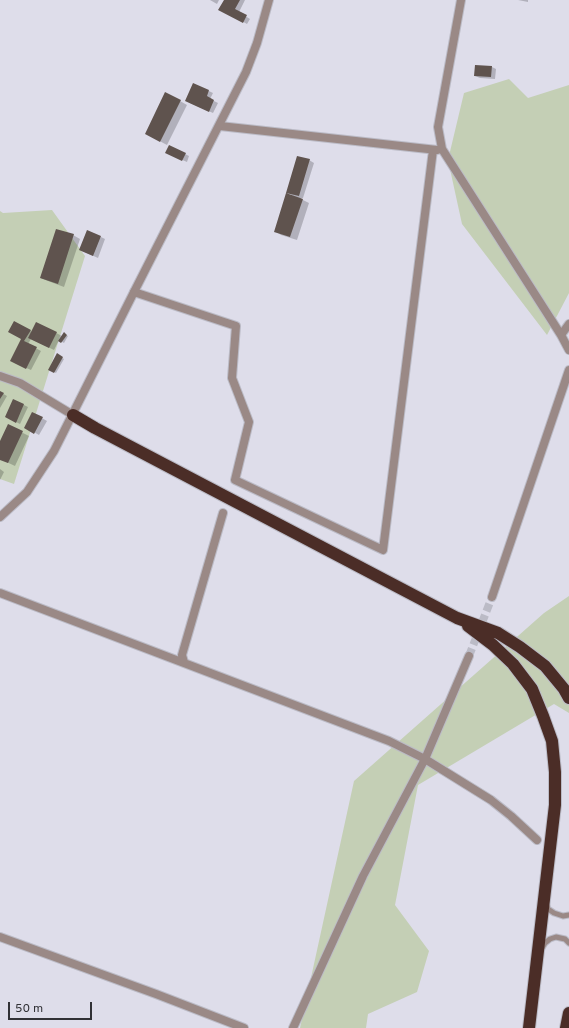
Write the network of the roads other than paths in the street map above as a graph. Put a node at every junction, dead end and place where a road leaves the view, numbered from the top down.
1 (269, 0) edge
2 (461, 0) edge
3 (220, 126) junction
4 (442, 149) junction
5 (433, 150) junction
6 (134, 292) junction
7 (569, 324) edge
8 (561, 335) junction
9 (569, 350) edge
10 (569, 370) edge
11 (0, 376) edge
12 (73, 415) junction
13 (223, 513) dead end
14 (0, 517) edge
15 (0, 593) edge
16 (492, 597) tunnel mouth
17 (457, 618) junction
18 (469, 656) tunnel mouth
19 (184, 662) junction
20 (569, 698) edge
21 (426, 759) junction
22 (537, 840) dead end
23 (544, 899) junction
24 (569, 915) edge
25 (0, 937) edge
26 (569, 943) edge
27 (537, 955) junction
28 (569, 1013) edge
29 (244, 1028) edge
30 (293, 1028) edge
31 (529, 1028) edge
32 (566, 1028) edge

1 - 3 street
2 - 4 street
3 - 5 street
3 - 6 street
4 - 5 street
4 - 8 street
5 - 6 street
6 - 12 street
7 - 8 street
8 - 9 street
10 - 16 street
11 - 12 street
12 - 14 street
12 - 17 highway
13 - 19 street
15 - 19 street
17 - 20 highway
17 - 23 highway
18 - 21 street
19 - 21 street
21 - 22 street
21 - 30 street
23 - 24 lane
23 - 27 highway
25 - 29 street
26 - 27 lane
27 - 31 highway
28 - 32 highway

